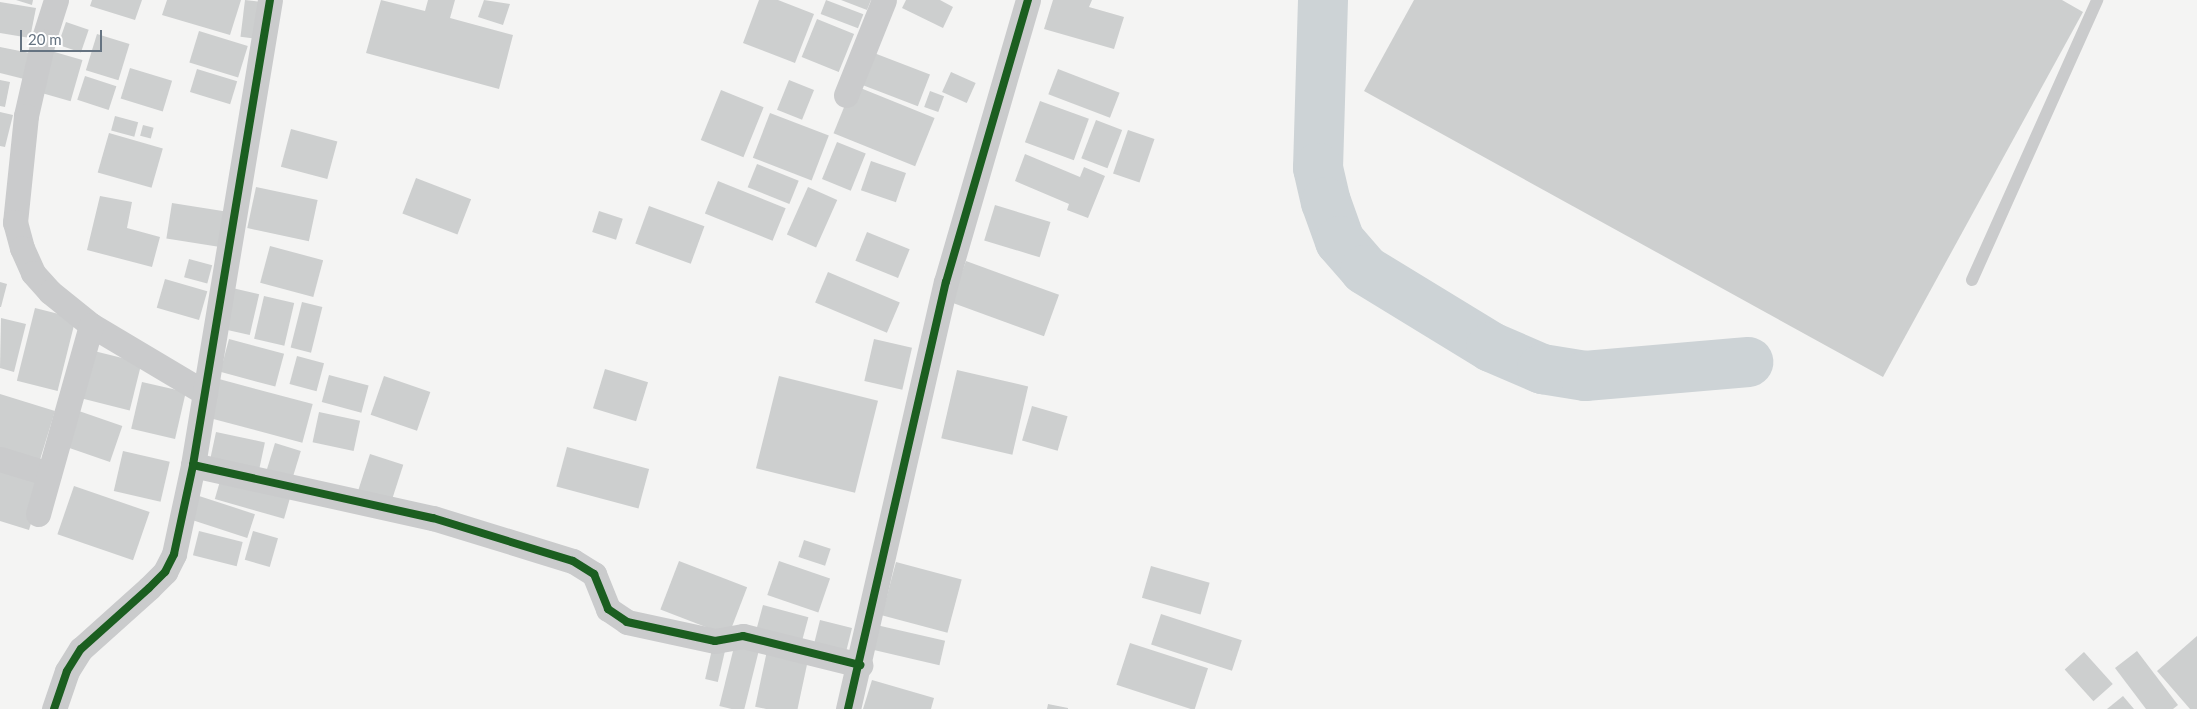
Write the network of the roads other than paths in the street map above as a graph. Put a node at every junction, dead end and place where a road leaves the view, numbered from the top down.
1 (56, 0) edge
2 (270, 0) edge
3 (884, 0) edge
4 (1028, 0) edge
5 (2097, 0) edge
6 (846, 95) dead end
7 (1972, 280) dead end
8 (91, 325) junction
9 (206, 392) junction
10 (0, 459) edge
11 (193, 465) junction
12 (50, 474) junction
13 (38, 514) dead end
14 (860, 665) junction
15 (54, 709) edge
16 (848, 709) edge

1 - 8 street
2 - 9 street
3 - 6 street
4 - 14 street
5 - 7 lane
8 - 9 street
8 - 12 street
9 - 11 street
10 - 12 street
11 - 14 street
11 - 15 street
12 - 13 street
14 - 16 street

